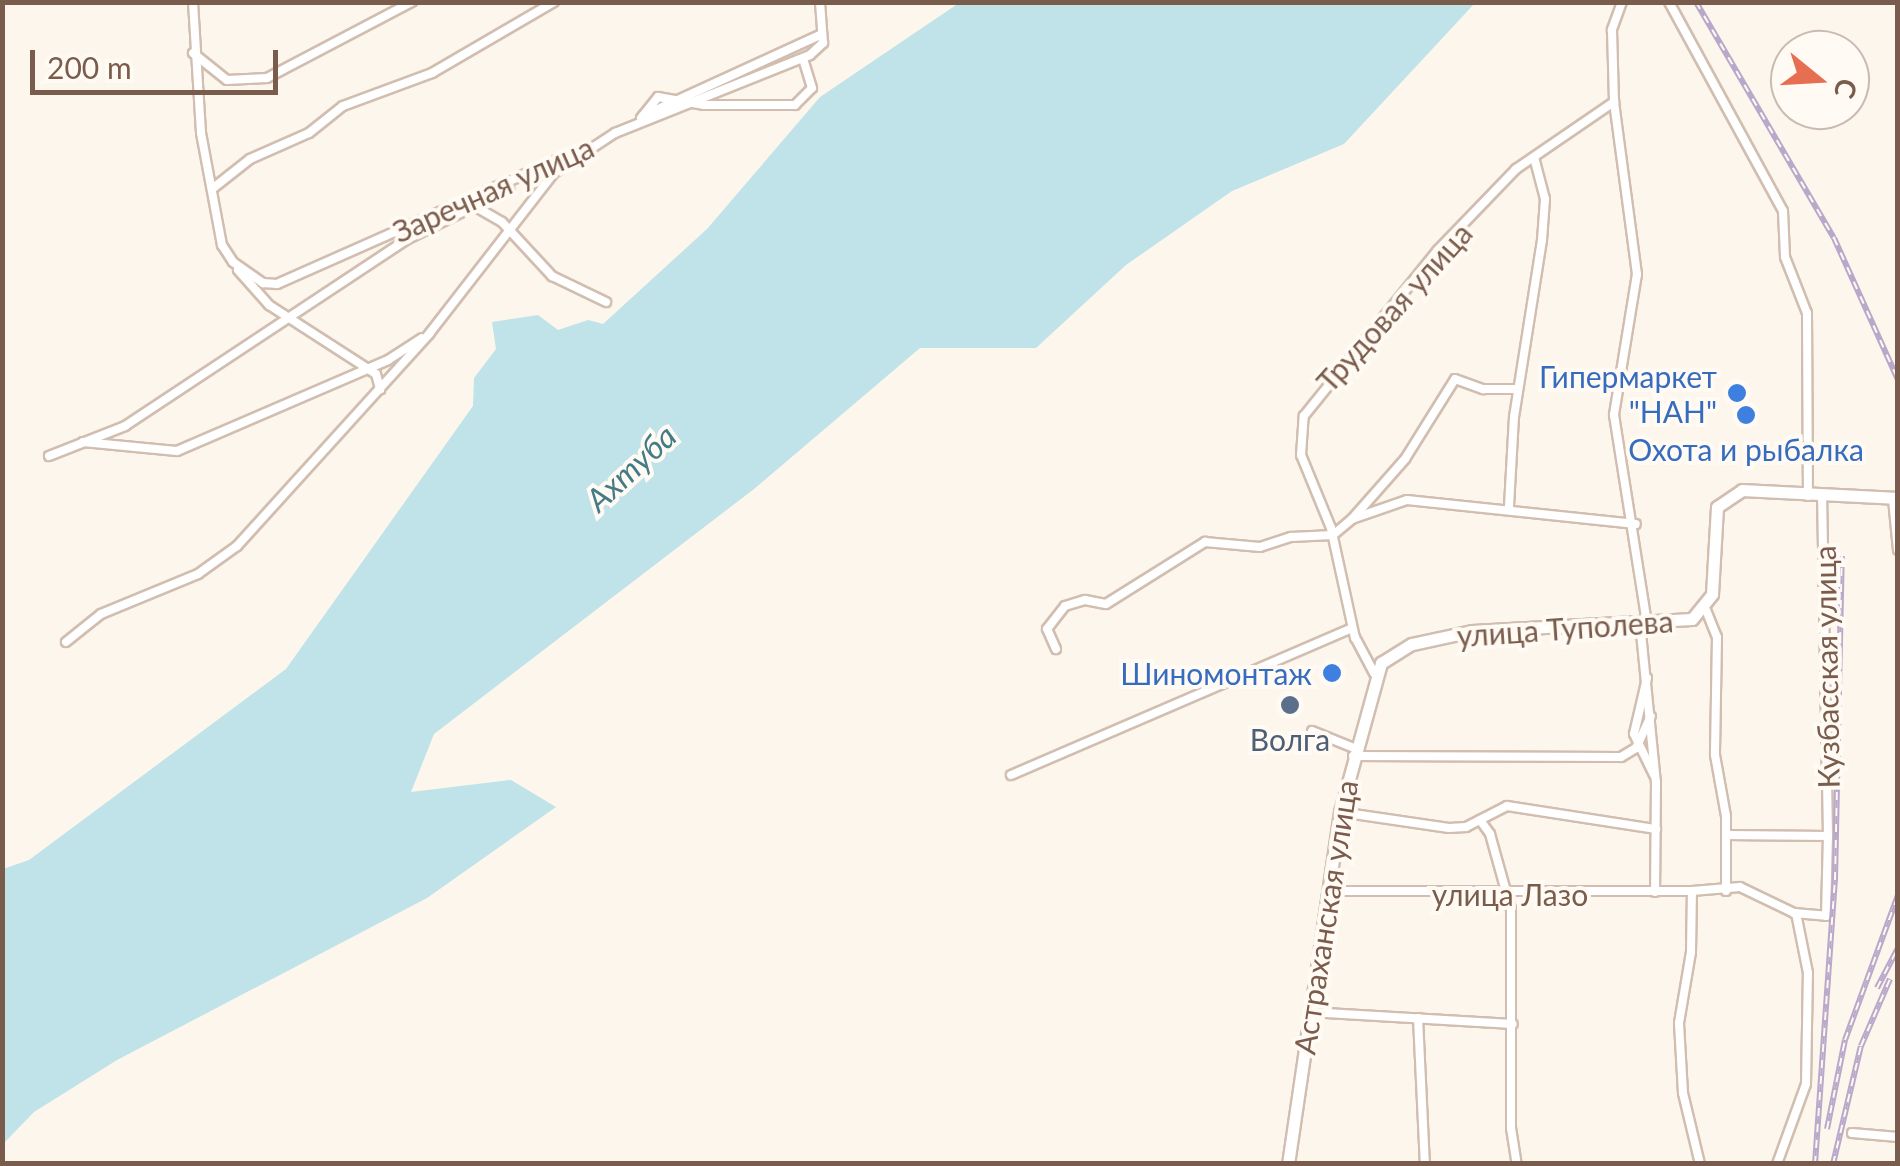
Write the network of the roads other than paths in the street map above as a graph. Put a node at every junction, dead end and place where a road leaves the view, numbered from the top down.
1 (192, 2) edge
2 (412, 2) edge
3 (554, 2) edge
4 (820, 2) edge
5 (1622, 2) edge
6 (1669, 2) edge
7 (822, 34) junction
8 (192, 52) junction
9 (803, 58) junction
10 (672, 99) junction
11 (1614, 102) junction
12 (690, 104) junction
13 (640, 120) junction
14 (614, 133) junction
15 (1534, 156) junction
16 (540, 169) junction
17 (212, 188) junction
18 (476, 207) junction
19 (510, 234) junction
20 (237, 266) junction
21 (277, 284) junction
22 (606, 302) dead end
23 (268, 305) junction
24 (288, 317) junction
25 (429, 334) junction
26 (366, 368) junction
27 (1518, 389) junction
28 (380, 391) junction
29 (78, 442) junction
30 (49, 456) dead end
31 (1808, 496) junction
32 (1822, 498) junction
33 (1895, 498) edge
34 (1509, 506) junction
35 (1352, 519) junction
36 (1636, 524) junction
37 (1332, 535) junction
38 (1898, 550) edge
39 (1706, 610) junction
40 (1644, 623) junction
41 (1352, 628) junction
42 (66, 642) dead end
43 (1056, 649) dead end
44 (1374, 673) junction
45 (1647, 678) junction
46 (1651, 716) junction
47 (1312, 731) dead end
48 (1636, 748) junction
49 (1353, 752) junction
50 (1011, 775) dead end
51 (1655, 776) junction
52 (1340, 812) junction
53 (1480, 820) junction
54 (1656, 829) junction
55 (1726, 835) junction
56 (1828, 836) junction
57 (1328, 891) junction
58 (1692, 891) junction
59 (1726, 891) junction
60 (1504, 892) junction
61 (1656, 892) junction
62 (1796, 914) junction
63 (1309, 1012) junction
64 (1418, 1018) junction
65 (1514, 1024) junction
66 (1852, 1134) dead end
67 (1898, 1137) edge
68 (1288, 1164) edge
69 (1425, 1164) edge
70 (1517, 1164) edge
71 (1700, 1164) edge
72 (1777, 1164) edge

1 - 8 street
2 - 8 street
3 - 17 street
4 - 7 street
5 - 11 street
6 - 31 street
7 - 9 street
7 - 10 street, Заречная улица
8 - 17 street
9 - 12 street
9 - 12 street
10 - 12 street
10 - 13 street, Заречная улица
11 - 15 street, Трудовая улица
11 - 36 street
12 - 13 street
13 - 14 street, Заречная улица
14 - 16 street, Заречная улица
14 - 19 street
15 - 27 street
15 - 37 street, Трудовая улица
16 - 18 street
16 - 21 street, Заречная улица
17 - 20 street
18 - 19 street
18 - 24 street
19 - 22 street
19 - 25 street
20 - 21 street
20 - 23 street
21 - 23 street
23 - 24 street
24 - 26 street
24 - 29 street
25 - 26 street
25 - 28 street
26 - 28 street
26 - 29 street
27 - 34 street
27 - 35 street
28 - 42 street
29 - 30 street
31 - 32 main road
31 - 39 main road
32 - 33 main road
32 - 56 street, Кузбасская улица
33 - 38 street
34 - 35 street
34 - 36 street
35 - 37 street
36 - 40 street
37 - 41 street, Трудовая улица
37 - 43 street
39 - 40 main road, улица Туполева
39 - 55 street
40 - 44 main road, улица Туполева
40 - 45 street
41 - 44 street, Трудовая улица
41 - 50 street
44 - 49 main road, Астраханская улица
45 - 46 street
45 - 48 street
46 - 48 street
46 - 51 street
47 - 49 street
48 - 49 street
48 - 51 street
49 - 52 main road, Астраханская улица
51 - 54 street
52 - 53 street
52 - 57 main road, Астраханская улица
53 - 54 street
53 - 60 street
54 - 61 street
55 - 56 street
55 - 59 street
56 - 62 street, Кузбасская улица
57 - 60 street, улица Лазо
57 - 63 main road, Астраханская улица
58 - 59 street
58 - 61 street, улица Лазо
58 - 71 street
59 - 62 street
60 - 61 street, улица Лазо
60 - 65 street
62 - 72 street
63 - 64 street
63 - 68 main road, Астраханская улица
64 - 65 street
64 - 69 street
65 - 70 street
66 - 67 street

